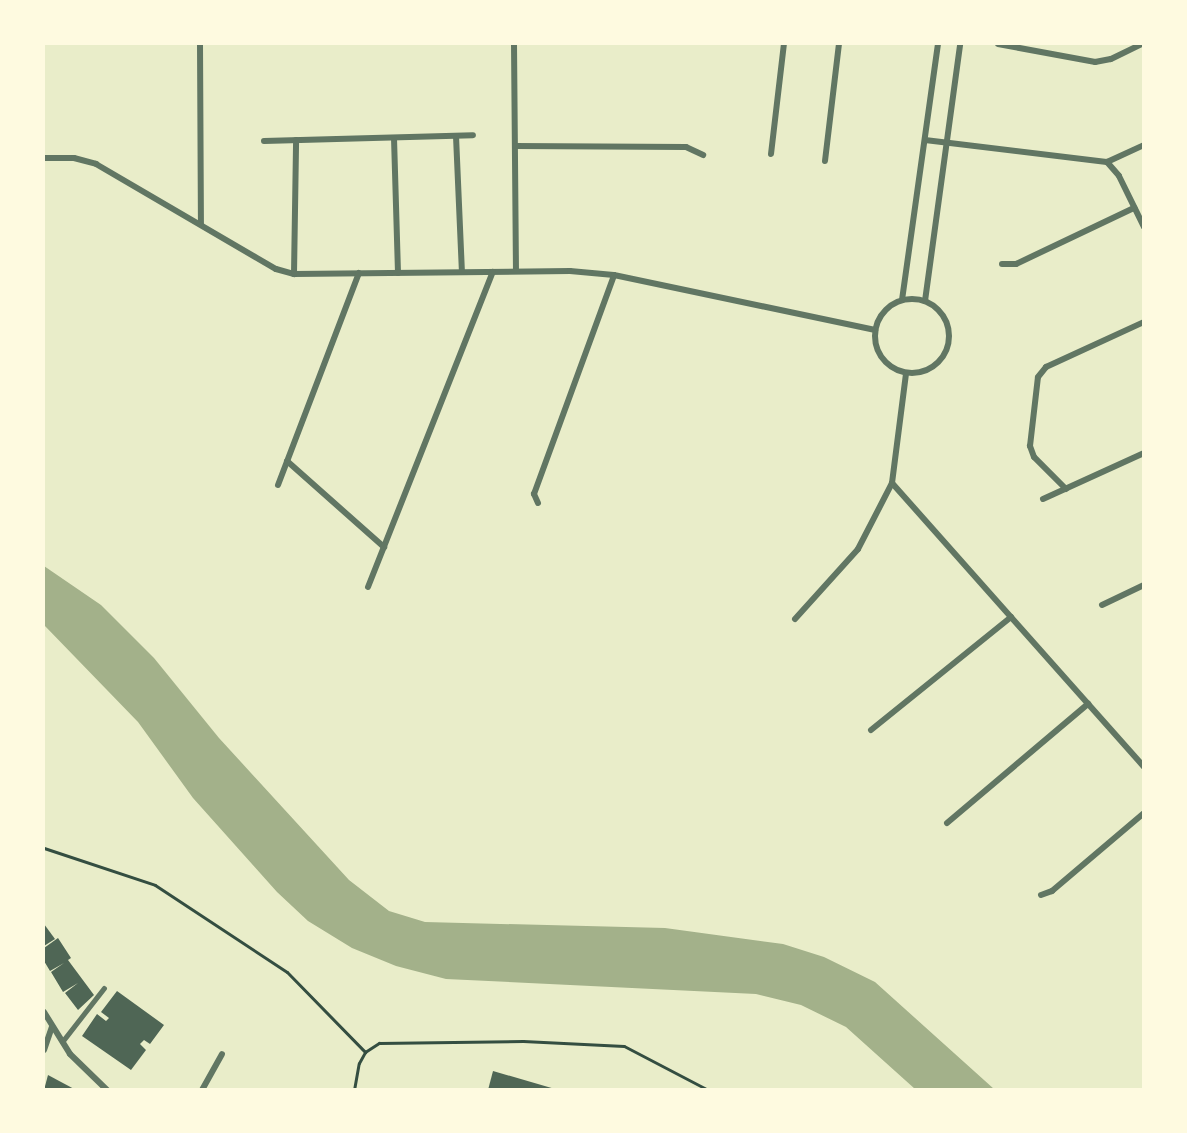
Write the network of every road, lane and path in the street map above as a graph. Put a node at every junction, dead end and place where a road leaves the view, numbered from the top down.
1 (201, 44) edge
2 (514, 44) edge
3 (784, 44) edge
4 (839, 44) edge
5 (938, 44) edge
6 (960, 44) edge
7 (998, 44) edge
8 (1142, 44) edge
9 (473, 135) dead end
10 (456, 136) junction
11 (394, 138) junction
12 (296, 140) junction
13 (925, 140) junction
14 (264, 141) dead end
15 (946, 144) junction
16 (1143, 145) edge
17 (515, 146) junction
18 (771, 154) dead end
19 (703, 155) dead end
20 (44, 158) edge
21 (825, 162) dead end
22 (1107, 162) junction
23 (1134, 208) junction
24 (201, 224) junction
25 (1143, 226) edge
26 (1002, 264) dead end
27 (516, 271) junction
28 (462, 272) junction
29 (493, 272) junction
30 (358, 273) junction
31 (398, 273) junction
32 (294, 274) junction
33 (614, 275) junction
34 (902, 300) junction
35 (925, 301) junction
36 (1143, 322) edge
37 (875, 330) junction
38 (906, 372) junction
39 (1143, 453) edge
40 (287, 461) junction
41 (892, 483) junction
42 (278, 486) dead end
43 (1066, 489) junction
44 (1043, 499) dead end
45 (538, 503) dead end
46 (384, 547) junction
47 (1143, 585) edge
48 (368, 586) dead end
49 (1102, 605) dead end
50 (1011, 617) junction
51 (795, 619) dead end
52 (1088, 704) junction
53 (871, 730) dead end
54 (1143, 767) edge
55 (1143, 813) edge
56 (947, 823) dead end
57 (44, 848) edge
58 (1041, 895) dead end
59 (104, 988) dead end
60 (44, 1012) edge
61 (52, 1027) junction
62 (62, 1042) junction
63 (44, 1050) edge
64 (365, 1052) junction
65 (222, 1054) dead end
66 (107, 1089) edge
67 (202, 1089) edge
68 (354, 1089) edge
69 (708, 1089) edge

1 - 24 street
2 - 17 street
3 - 18 street
4 - 21 street
5 - 13 street
6 - 15 street
7 - 8 street
9 - 10 street
10 - 11 street
10 - 28 street
11 - 12 street
11 - 31 street
12 - 14 street
12 - 32 street
13 - 15 street
13 - 34 street
15 - 22 street
15 - 35 street
16 - 22 street
17 - 19 street
17 - 27 street
20 - 24 street
22 - 23 street
23 - 25 street
23 - 26 street
24 - 32 street
27 - 29 street
27 - 33 street
28 - 29 street
28 - 31 street
29 - 46 street
30 - 31 street
30 - 32 street
30 - 40 street
33 - 37 street
33 - 45 street
34 - 35 street
34 - 37 street
35 - 38 street
36 - 43 street
37 - 38 street
38 - 41 street
39 - 43 street
40 - 42 street
40 - 46 street
41 - 50 street
41 - 51 street
43 - 44 street
46 - 48 street
47 - 49 street
50 - 52 street
50 - 53 street
52 - 54 street
52 - 56 street
55 - 58 street
57 - 64 path
59 - 62 lane
60 - 61 street
61 - 62 street
61 - 63 street
62 - 66 street
64 - 68 path
64 - 69 path
65 - 67 street

